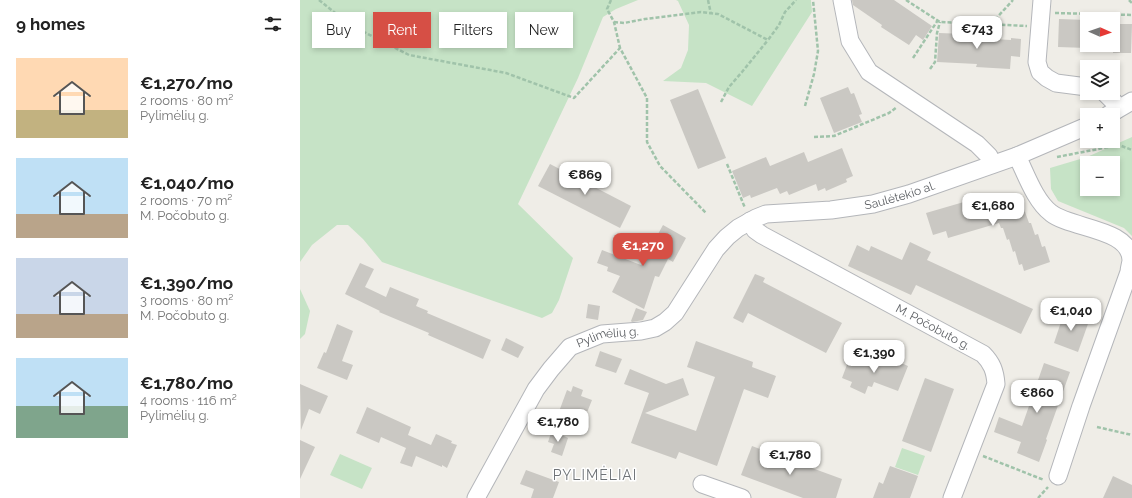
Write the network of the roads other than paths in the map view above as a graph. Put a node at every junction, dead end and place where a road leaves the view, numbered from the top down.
1 (842, 0) edge
2 (1041, 13) edge
3 (1080, 86) edge
4 (1132, 101) edge
5 (1120, 108) edge
6 (1080, 129) edge
7 (1017, 156) junction
8 (993, 164) junction
9 (750, 221) junction
10 (1051, 478) road end
11 (702, 484) dead end
12 (476, 498) edge
13 (742, 498) edge
14 (952, 498) edge

1 - 8 street
2 - 3 street
4 - 5 street
6 - 7 street, Saulėtekio al.
7 - 8 street, Saulėtekio al.
7 - 10 street
8 - 9 street, Saulėtekio al.
9 - 12 street, Pylimėlių g.
9 - 14 street, M. Počobuto g.
11 - 13 street

